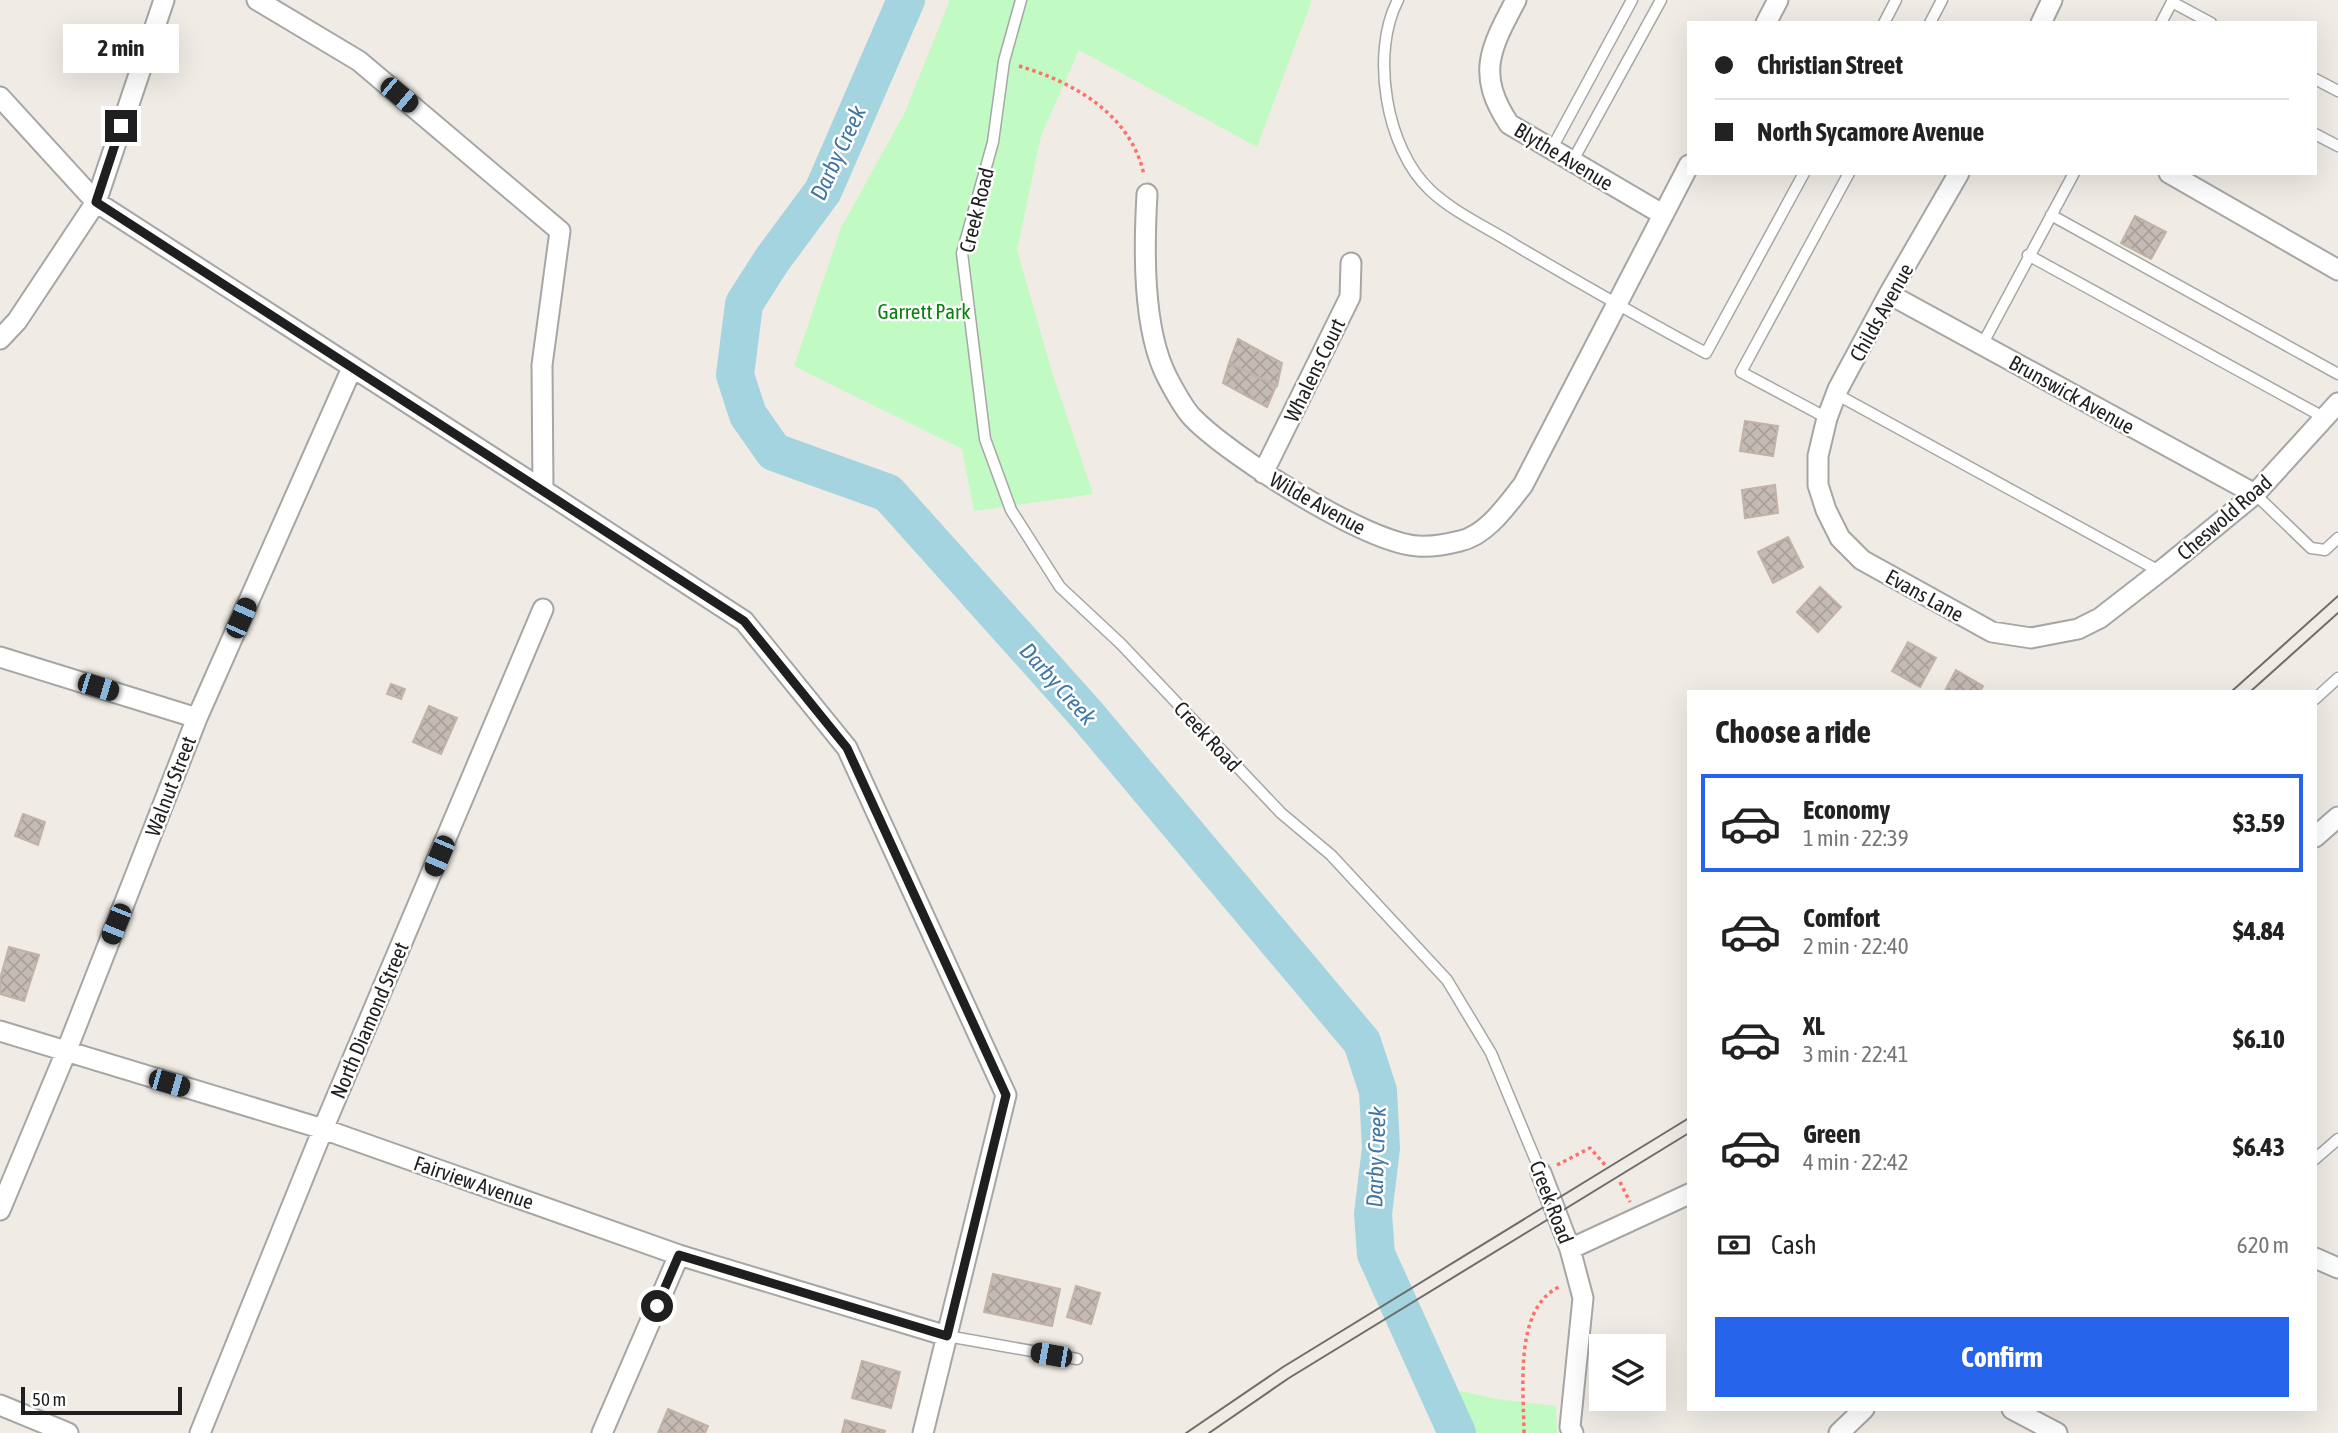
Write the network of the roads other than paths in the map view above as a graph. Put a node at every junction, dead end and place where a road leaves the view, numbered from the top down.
1 (164, 0) edge
2 (257, 0) edge
3 (1021, 0) edge
4 (1398, 0) edge
5 (1516, 0) edge
6 (1632, 0) edge
7 (1661, 0) edge
8 (1778, 0) edge
9 (1896, 0) edge
10 (1942, 0) edge
11 (2052, 0) edge
12 (2172, 1) edge
13 (1767, 21) edge
14 (1885, 21) edge
15 (1931, 21) edge
16 (2042, 21) edge
17 (2162, 21) edge
18 (2207, 21) edge
19 (2317, 80) edge
20 (2338, 91) edge
21 (0, 97) edge
22 (2317, 135) edge
23 (2338, 146) edge
24 (1551, 150) junction
25 (1572, 162) junction
26 (1687, 169) edge
27 (1803, 175) edge
28 (1848, 175) edge
29 (1958, 175) edge
30 (2073, 175) edge
31 (2172, 175) edge
32 (1147, 194) road end
33 (96, 202) junction
34 (1662, 214) junction
35 (2051, 215) junction
36 (2028, 255) junction
37 (1351, 263) dead end
38 (2338, 271) edge
39 (1889, 294) junction
40 (1616, 305) junction
41 (0, 339) edge
42 (1982, 345) junction
43 (352, 368) junction
44 (2338, 374) edge
45 (1836, 394) junction
46 (2331, 411) edge
47 (1826, 418) junction
48 (1818, 456) joint
49 (1263, 473) junction
50 (543, 490) junction
51 (2255, 494) junction
52 (2338, 538) edge
53 (2161, 572) junction
54 (543, 609) dead end
55 (2100, 618) joint
56 (0, 657) edge
57 (2338, 678) edge
58 (2317, 697) edge
59 (197, 718) junction
60 (2338, 817) edge
61 (2317, 834) edge
62 (0, 1031) edge
63 (66, 1052) junction
64 (323, 1129) junction
65 (2338, 1139) edge
66 (2317, 1157) edge
67 (1541, 1173) joint
68 (1687, 1195) edge
69 (0, 1210) edge
70 (1570, 1249) junction
71 (679, 1255) junction
72 (2317, 1259) edge
73 (2338, 1268) edge
74 (947, 1336) junction
75 (1077, 1359) dead end
76 (0, 1405) edge
77 (1862, 1411) edge
78 (2016, 1411) edge
79 (68, 1433) edge
80 (200, 1433) edge
81 (602, 1433) edge
82 (923, 1433) edge
83 (1573, 1433) edge
84 (1839, 1433) edge
85 (2057, 1433) edge

1 - 33 street
2 - 50 street
3 - 67 lane, Creek Road
4 - 40 lane
5 - 24 street, Blythe Avenue
6 - 24 lane
7 - 25 lane
8 - 13 street
9 - 14 lane
10 - 15 lane
11 - 16 street
12 - 17 lane
12 - 18 lane
19 - 20 lane
21 - 33 street
22 - 23 lane
24 - 25 street, Blythe Avenue
25 - 34 street, Blythe Avenue
26 - 34 street, Wilde Avenue
27 - 40 lane
28 - 47 lane
29 - 39 street, Childs Avenue
30 - 35 lane
31 - 38 street
32 - 49 street, Wilde Avenue
33 - 41 street
33 - 43 street
34 - 40 street, Wilde Avenue
35 - 36 lane
35 - 44 lane
36 - 42 lane
36 - 46 lane
37 - 49 street, Whalens Court
39 - 42 street, Brunswick Avenue
39 - 45 street, Childs Avenue
40 - 49 street, Wilde Avenue
42 - 51 street, Brunswick Avenue
43 - 50 street
43 - 59 street, Walnut Street
45 - 47 street, Childs Avenue
45 - 53 lane
46 - 51 street, Cheswold Road
47 - 48 street, Childs Avenue
48 - 55 street, Evans Lane
50 - 74 street
51 - 52 lane
51 - 53 street, Cheswold Road
53 - 55 street, Cheswold Road
54 - 64 street, North Diamond Street
56 - 59 street
57 - 58 lane
59 - 63 street, Walnut Street
60 - 61 street
62 - 63 street, Fairview Avenue
63 - 64 street, Fairview Avenue
63 - 69 street, Walnut Street
64 - 71 street, Fairview Avenue
64 - 80 street, North Diamond Street
65 - 66 lane
67 - 70 street, Creek Road
68 - 70 street
70 - 83 street, Creek Road
71 - 74 street, Fairview Avenue
71 - 81 street
72 - 73 street
74 - 75 lane
74 - 82 street
76 - 79 street
77 - 84 street
78 - 85 street

